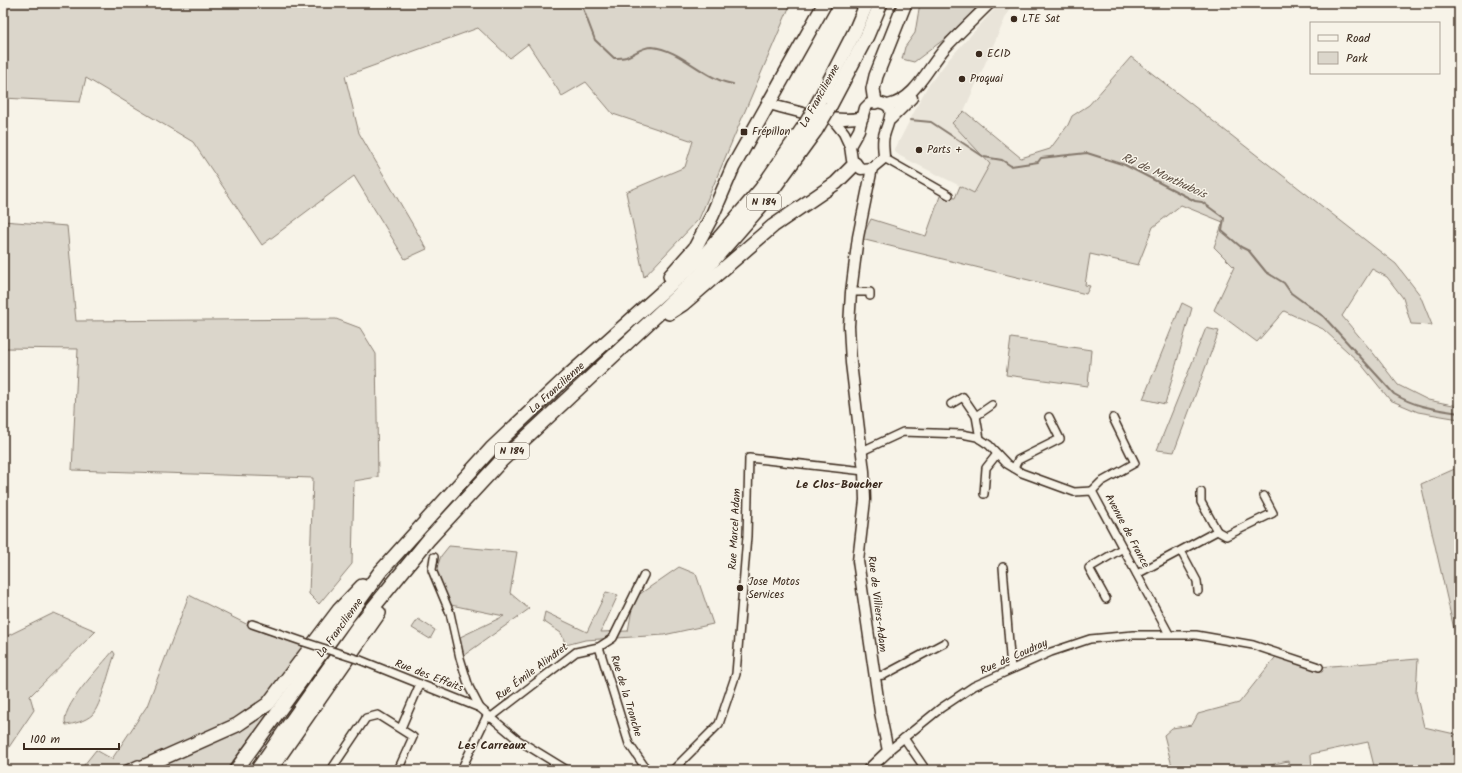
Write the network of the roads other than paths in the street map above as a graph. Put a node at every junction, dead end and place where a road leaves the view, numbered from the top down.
1 (824, 3) edge
2 (867, 3) edge
3 (881, 3) edge
4 (905, 3) edge
5 (990, 3) edge
6 (921, 81) junction
7 (768, 104) junction
8 (882, 104) junction
9 (827, 108) junction
10 (863, 116) junction
11 (891, 119) junction
12 (810, 127) junction
13 (850, 146) junction
14 (884, 158) junction
15 (858, 166) junction
16 (872, 168) junction
17 (868, 182) junction
18 (948, 195) dead end
19 (851, 292) junction
20 (870, 296) dead end
21 (625, 327) junction
22 (641, 332) junction
23 (951, 404) dead end
24 (992, 405) dead end
25 (976, 416) junction
26 (1049, 417) dead end
27 (1113, 418) dead end
28 (980, 439) junction
29 (862, 451) junction
30 (997, 454) junction
31 (1014, 468) junction
32 (864, 471) junction
33 (1092, 491) junction
34 (1201, 492) dead end
35 (984, 494) dead end
36 (1264, 496) dead end
37 (1217, 531) junction
38 (1122, 548) junction
39 (1181, 551) junction
40 (434, 558) dead end
41 (1002, 567) dead end
42 (380, 572) junction
43 (1137, 574) junction
44 (644, 575) dead end
45 (395, 582) junction
46 (1198, 591) dead end
47 (1106, 599) dead end
48 (252, 624) dead end
49 (1169, 634) junction
50 (944, 643) dead end
51 (599, 647) junction
52 (1319, 667) dead end
53 (1011, 669) junction
54 (875, 676) junction
55 (420, 684) junction
56 (480, 708) junction
57 (488, 717) junction
58 (401, 728) junction
59 (904, 738) junction
60 (170, 750) dead end
61 (888, 751) junction
62 (125, 770) edge
63 (136, 770) edge
64 (236, 770) edge
65 (257, 770) edge
66 (270, 770) edge
67 (330, 770) edge
68 (398, 770) edge
69 (460, 770) edge
70 (567, 770) edge
71 (647, 770) edge
72 (674, 770) edge
73 (868, 770) edge
74 (926, 770) edge

1 - 7 highway
2 - 9 highway, La Francilienne / N 184
3 - 9 highway, La Francilienne / N 184
4 - 8 highway
5 - 6 street
6 - 8 street
6 - 11 street
7 - 9 street
7 - 21 highway
8 - 10 street
8 - 11 street
9 - 10 street
9 - 12 highway, La Francilienne / N 184, bridge
9 - 13 street
10 - 13 street
11 - 14 street
12 - 21 highway, La Francilienne / N 184
12 - 22 highway, La Francilienne / N 184
13 - 15 street
14 - 16 street
14 - 18 street
15 - 16 street
15 - 17 street
15 - 22 highway
16 - 17 street, Rue de Villiers-Adam
17 - 19 street, Rue de Villiers-Adam
19 - 20 street
19 - 29 street, Rue de Villiers-Adam
21 - 42 highway, La Francilienne / N 184
22 - 45 highway, La Francilienne / N 184
23 - 25 street
24 - 25 street
25 - 28 street
26 - 31 street
27 - 33 street
28 - 29 street, Avenue de France
28 - 30 street, Avenue de France
29 - 32 street, Rue de Villiers-Adam
30 - 31 street, Avenue de France
30 - 35 street
31 - 33 street, Avenue de France
32 - 54 street, Rue de Villiers-Adam
32 - 72 street, Rue Marcel Adam
33 - 38 street, Avenue de France
34 - 37 street
36 - 37 street
37 - 39 street
38 - 43 street, Avenue de France
38 - 47 street
39 - 43 street
39 - 46 street
40 - 56 street
41 - 53 street
42 - 63 highway
42 - 64 highway, La Francilienne / N 184
43 - 49 street, Avenue de France
44 - 51 street, Rue Émile Alindret
45 - 65 highway, La Francilienne / N 184
45 - 66 highway
48 - 55 street, Rue des Effaits, bridge
49 - 52 street, Rue de Coudray
49 - 53 street, Rue de Coudray
50 - 54 street
51 - 57 street, Rue Émile Alindret
51 - 71 street, Rue de la Tronche
53 - 59 street, Rue de Coudray
54 - 61 street, Rue de Villiers-Adam
55 - 56 street, Rue des Effaits
55 - 58 street
56 - 57 street, Rue des Effaits
57 - 69 street
57 - 70 street, Rue des Effaits
58 - 67 street
58 - 68 street
59 - 61 street, Rue de Coudray
59 - 74 street
60 - 62 street
61 - 73 street

